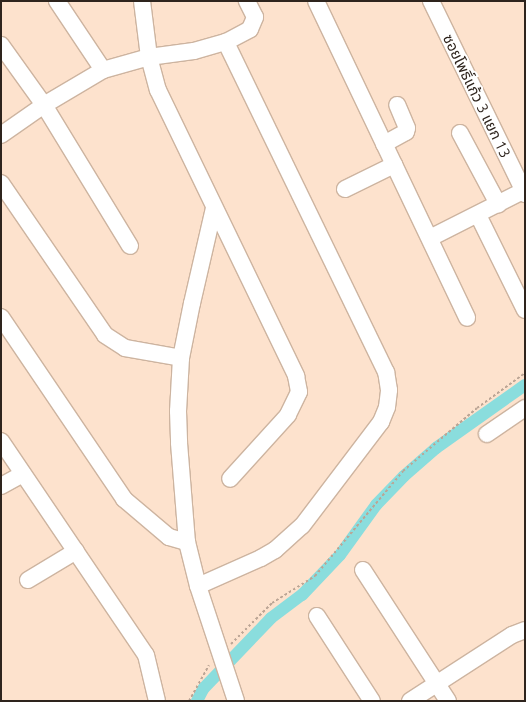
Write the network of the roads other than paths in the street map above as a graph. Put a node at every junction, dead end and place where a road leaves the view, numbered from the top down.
1 (57, 1) edge
2 (142, 1) edge
3 (247, 1) edge
4 (316, 1) edge
5 (431, 1) edge
6 (226, 42) junction
7 (1, 45) edge
8 (149, 57) junction
9 (103, 70) junction
10 (44, 105) junction
11 (398, 105) dead end
12 (460, 133) dead end
13 (1, 135) edge
14 (384, 144) junction
15 (394, 165) junction
16 (1, 183) edge
17 (345, 189) dead end
18 (524, 192) edge
19 (498, 204) junction
20 (214, 208) junction
21 (478, 215) junction
22 (430, 238) junction
23 (130, 246) dead end
24 (525, 310) edge
25 (1, 317) edge
26 (467, 318) dead end
27 (181, 358) junction
28 (524, 409) edge
29 (487, 434) dead end
30 (1, 441) edge
31 (23, 474) junction
32 (230, 478) dead end
33 (1, 486) edge
34 (187, 542) junction
35 (76, 552) junction
36 (363, 570) dead end
37 (28, 580) dead end
38 (198, 586) junction
39 (317, 616) dead end
40 (525, 630) edge
41 (436, 683) junction
42 (158, 701) edge
43 (236, 701) edge
44 (372, 701) edge
45 (410, 701) edge
46 (448, 701) edge

1 - 9 street
2 - 8 street
3 - 6 street
4 - 14 street
5 - 18 street, ซอยโพธิ์แก้ว 3 แยก 13
6 - 8 street
6 - 38 street
7 - 10 street
8 - 9 street
8 - 20 street
9 - 10 street
10 - 13 street
10 - 23 street
11 - 14 street
12 - 19 street
14 - 15 street
15 - 17 street
15 - 22 street
16 - 27 street
18 - 19 street
19 - 21 street
20 - 27 street
20 - 32 street
21 - 22 street
21 - 24 street
22 - 26 street
25 - 34 street
27 - 34 street
28 - 29 street
30 - 31 street
31 - 33 street
31 - 35 street
34 - 38 street
35 - 37 street
35 - 42 street
36 - 41 street
38 - 43 street
39 - 44 street
40 - 41 street
41 - 45 street
41 - 46 street

